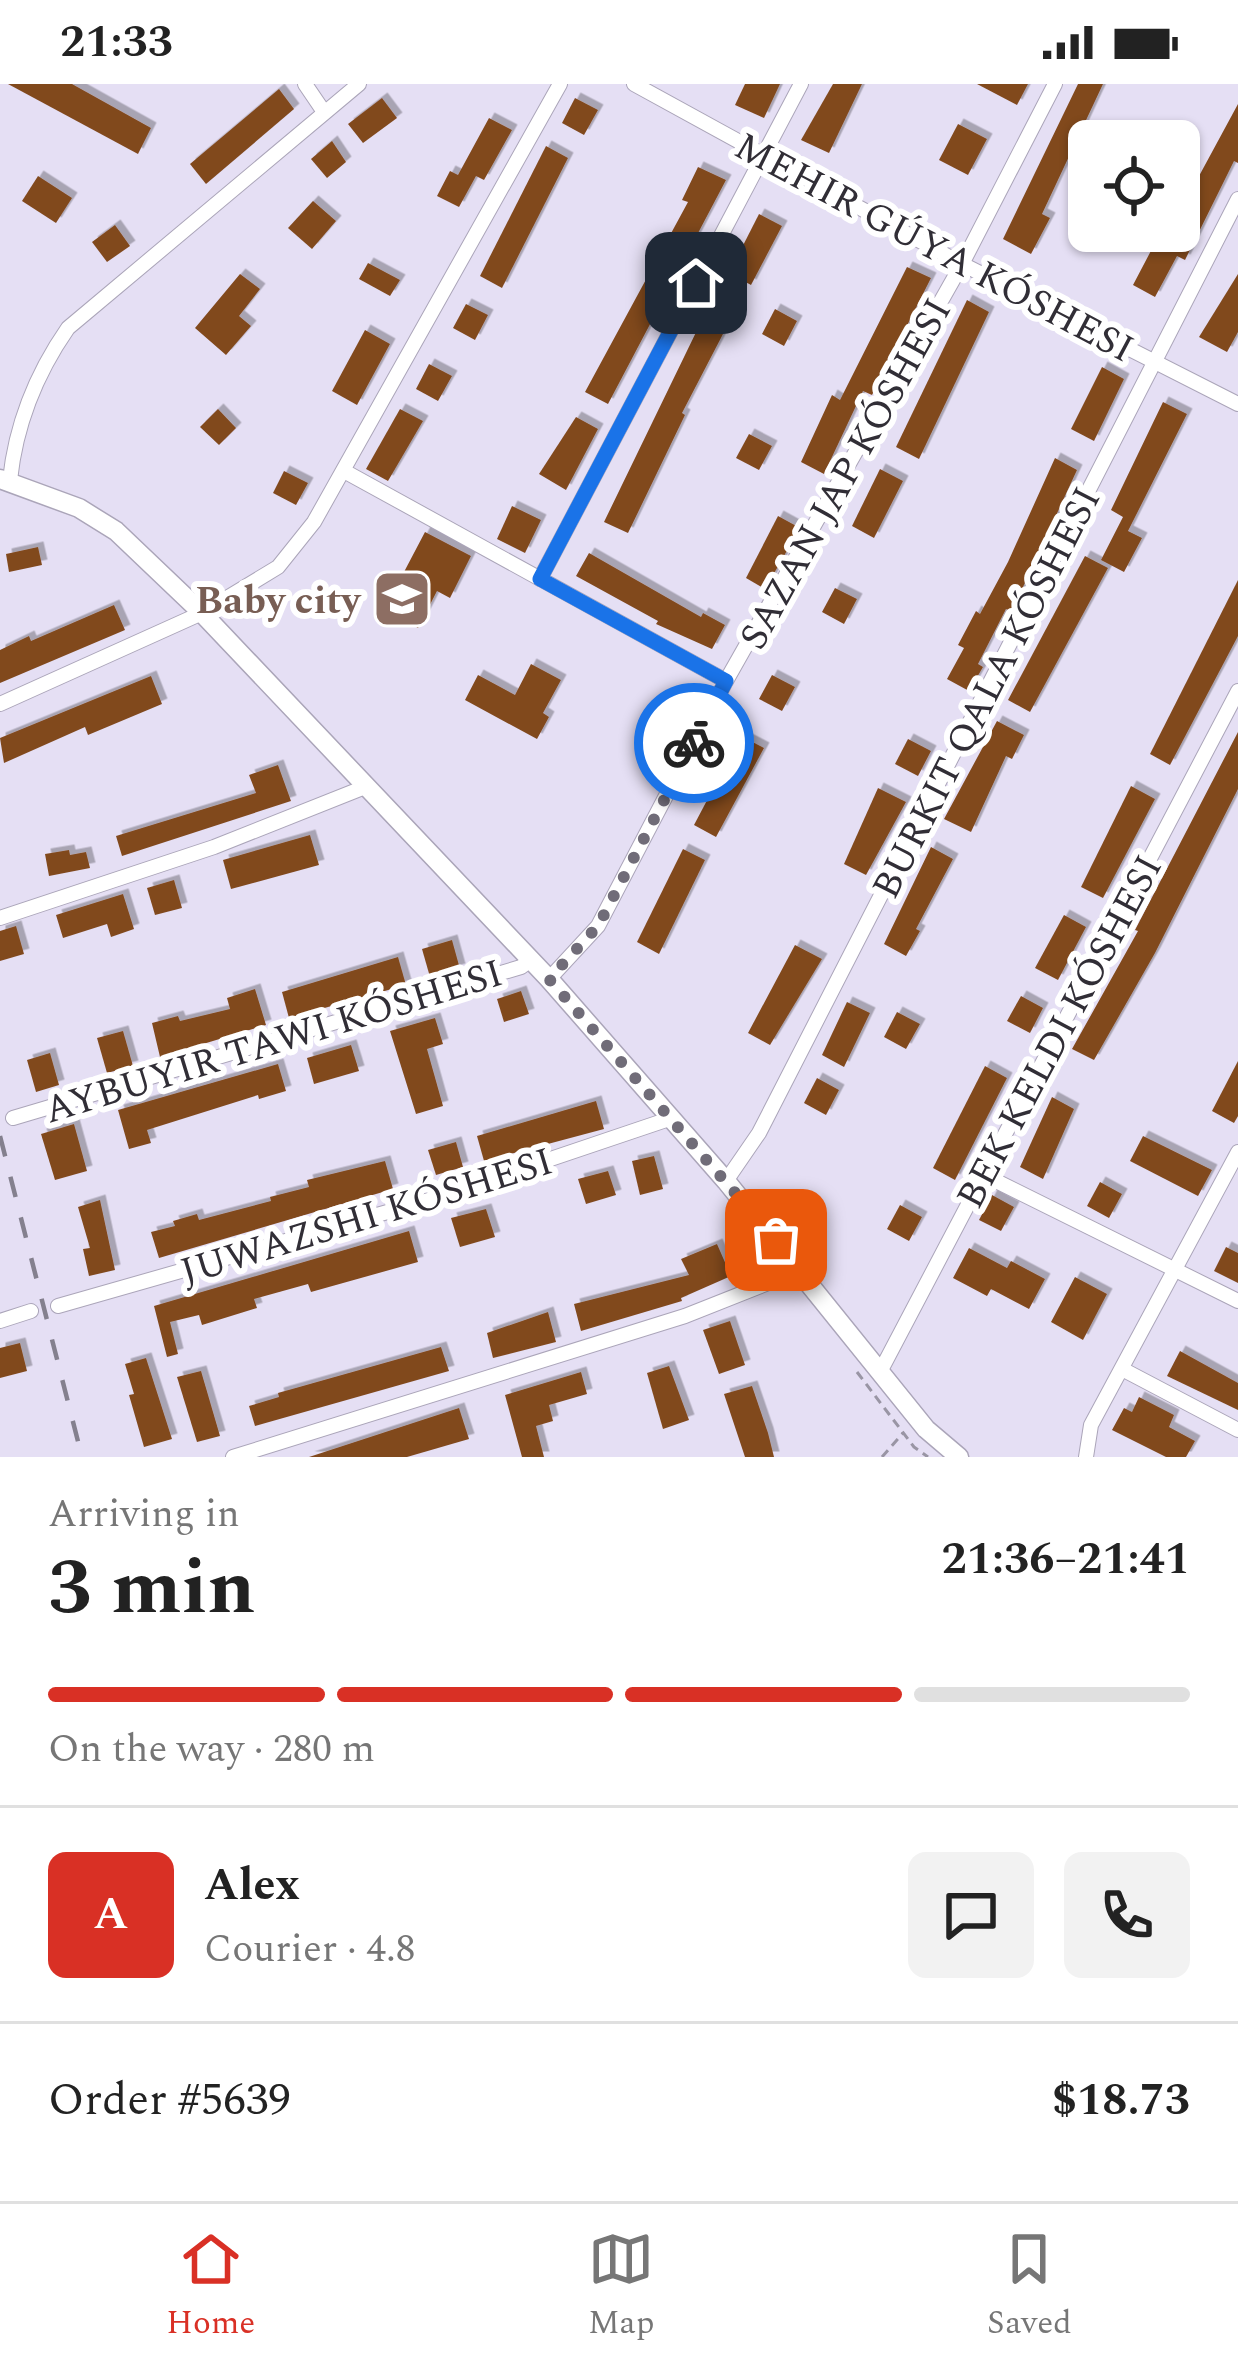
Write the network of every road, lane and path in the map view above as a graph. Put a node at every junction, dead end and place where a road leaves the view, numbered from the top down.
1 (305, 84) edge
2 (359, 84) edge
3 (560, 84) edge
4 (634, 84) edge
5 (801, 84) edge
6 (1055, 84) edge
7 (324, 112) junction
8 (763, 156) junction
9 (1238, 199) edge
10 (962, 264) junction
11 (1155, 362) junction
12 (1238, 404) edge
13 (344, 471) junction
14 (5, 479) edge
15 (540, 579) junction
16 (202, 613) junction
17 (726, 681) junction
18 (1238, 691) edge
19 (0, 704) edge
20 (365, 787) junction
21 (0, 918) edge
22 (532, 959) junction
23 (549, 979) junction
24 (13, 1118) dead end
25 (672, 1118) junction
26 (1238, 1152) edge
27 (982, 1174) junction
28 (726, 1180) junction
29 (801, 1270) junction
30 (1177, 1271) junction
31 (1238, 1301) edge
32 (58, 1306) dead end
33 (31, 1311) dead end
34 (0, 1321) edge
35 (850, 1363) dead end
36 (1122, 1369) junction
37 (880, 1372) junction
38 (1238, 1430) edge
39 (903, 1432) junction
40 (233, 1457) edge
41 (882, 1457) edge
42 (928, 1457) edge
43 (959, 1457) edge
44 (1085, 1457) edge

1 - 7 street
2 - 7 street
3 - 13 street
4 - 8 street, MEHIR GÚYА KÓSHESI
5 - 8 street
6 - 10 street, SAZAN JAP KÓSHESI
7 - 14 street
8 - 10 street, MEHIR GÚYА KÓSHESI
8 - 15 street
9 - 11 street, BURKIT QALA KÓSHESI
10 - 11 street, MEHIR GÚYА KÓSHESI
10 - 17 street, SAZAN JAP KÓSHESI
11 - 12 street, MEHIR GÚYА KÓSHESI
11 - 28 street, BURKIT QALA KÓSHESI
13 - 15 street
13 - 16 street
14 - 16 street
15 - 17 street
16 - 19 street
16 - 20 street
17 - 23 street, SAZAN JAP KÓSHESI
18 - 27 street, BEK KELDI KÓSHESI
20 - 21 street
20 - 22 street
22 - 23 street
22 - 24 street
23 - 25 street
25 - 28 street
25 - 32 street
26 - 30 street
27 - 30 street
27 - 37 street, BEK KELDI KÓSHESI
28 - 29 street
29 - 37 street
29 - 40 street
30 - 31 street
30 - 36 street
33 - 34 street
35 - 39 path
36 - 38 street
36 - 44 street
37 - 43 street
39 - 41 path
39 - 42 path

